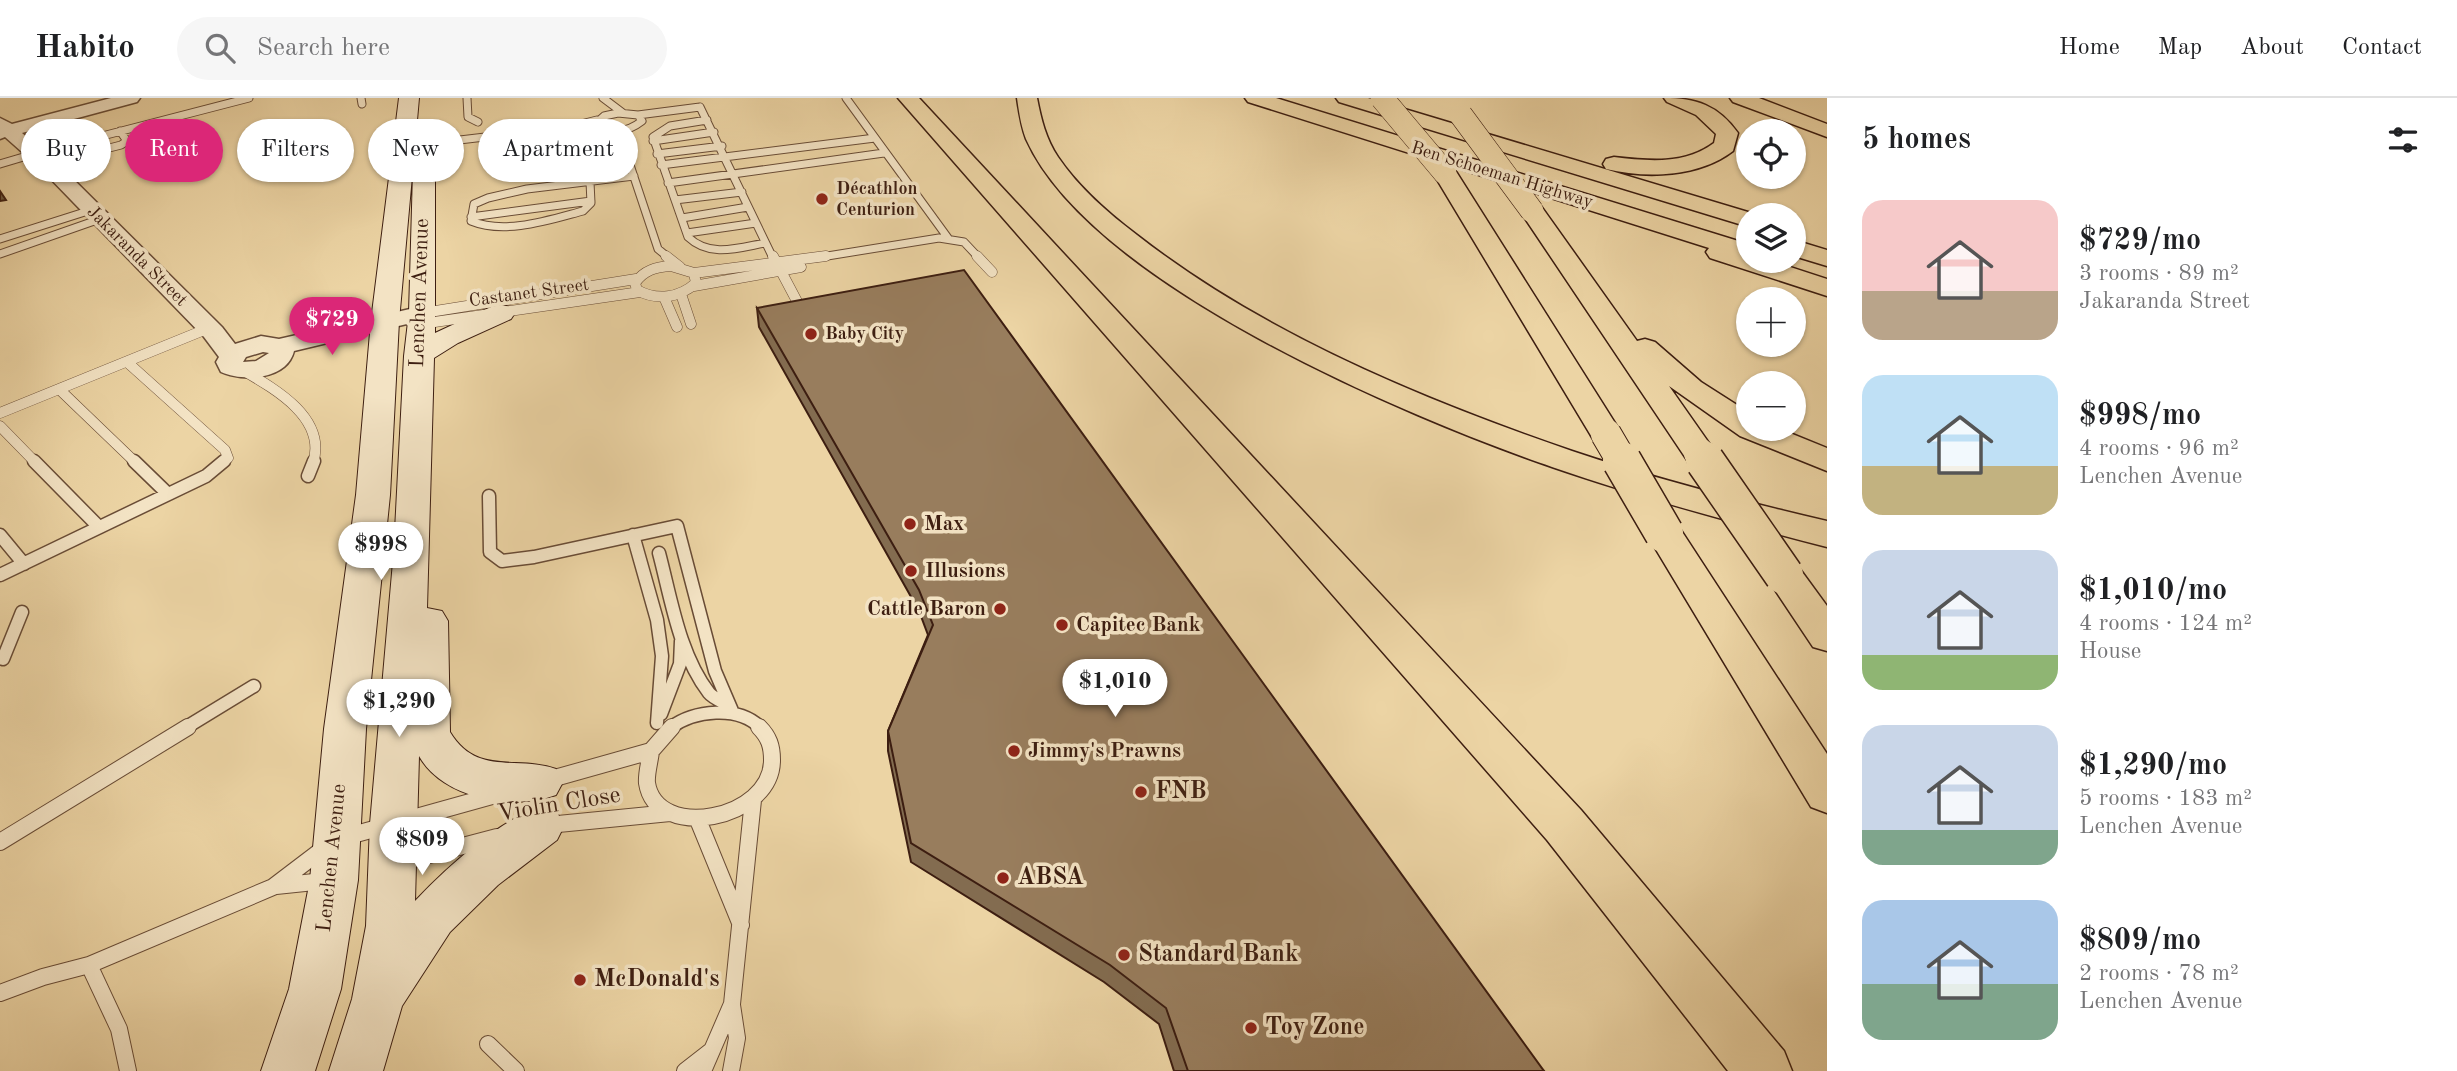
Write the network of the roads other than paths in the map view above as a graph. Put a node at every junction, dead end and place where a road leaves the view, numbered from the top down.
1 (103, 98) edge
2 (131, 98) edge
3 (249, 98) edge
4 (409, 98) edge
5 (426, 98) edge
6 (467, 98) edge
7 (704, 98) edge
8 (846, 98) edge
9 (908, 98) edge
10 (1027, 98) edge
11 (1255, 98) edge
12 (1302, 98) edge
13 (1346, 98) edge
14 (1382, 98) edge
15 (1399, 98) edge
16 (1674, 98) edge
17 (1740, 98) edge
18 (607, 100) edge
19 (1459, 106) edge
20 (701, 109) junction
21 (623, 113) junction
22 (600, 118) junction
23 (640, 118) joint
24 (426, 119) edge
25 (597, 119) edge
26 (707, 120) junction
27 (478, 122) dead end
28 (2, 127) edge
29 (120, 131) junction
30 (1827, 131) edge
31 (714, 132) junction
32 (111, 133) edge
33 (874, 138) junction
34 (1482, 138) junction
35 (653, 141) junction
36 (1391, 141) junction
37 (21, 142) edge
38 (722, 146) junction
39 (111, 147) edge
40 (884, 153) junction
41 (657, 154) junction
42 (726, 156) junction
43 (21, 162) edge
44 (0, 164) edge
45 (661, 165) junction
46 (734, 174) junction
47 (64, 182) edge
48 (423, 182) edge
49 (590, 182) joint
50 (636, 182) edge
51 (668, 183) junction
52 (1452, 184) junction
53 (742, 192) junction
54 (675, 200) junction
55 (748, 207) junction
56 (96, 215) junction
57 (1736, 215) edge
58 (682, 218) junction
59 (756, 223) junction
60 (1736, 230) edge
61 (687, 233) junction
62 (1806, 237) edge
63 (948, 238) junction
64 (0, 239) edge
65 (1552, 240) junction
66 (765, 243) junction
67 (1827, 243) edge
68 (1736, 247) edge
69 (658, 249) junction
70 (1806, 252) edge
71 (0, 254) edge
72 (1827, 258) edge
73 (680, 267) junction
74 (776, 268) junction
75 (653, 269) junction
76 (1806, 270) edge
77 (694, 272) junction
78 (992, 272) dead end
79 (1827, 276) edge
80 (636, 279) junction
81 (694, 285) junction
82 (1827, 288) edge
83 (640, 292) junction
84 (681, 293) junction
85 (664, 297) junction
86 (800, 307) edge
87 (500, 313) joint
88 (691, 324) dead end
89 (384, 326) junction
90 (677, 327) dead end
91 (211, 330) junction
92 (421, 331) junction
93 (261, 361) junction
94 (127, 362) junction
95 (59, 389) junction
96 (0, 413) edge
97 (1736, 420) edge
98 (0, 426) edge
99 (1781, 441) edge
100 (1827, 460) edge
101 (308, 476) dead end
102 (168, 494) junction
103 (489, 496) dead end
104 (99, 527) junction
105 (1827, 534) edge
106 (0, 535) edge
107 (633, 535) junction
108 (412, 551) junction
109 (659, 553) dead end
110 (24, 564) junction
111 (0, 575) edge
112 (22, 612) dead end
113 (1827, 636) edge
114 (681, 638) junction
115 (3, 659) dead end
116 (254, 686) dead end
117 (730, 709) junction
118 (657, 723) junction
119 (654, 746) junction
120 (1827, 793) edge
121 (753, 800) junction
122 (541, 804) junction
123 (670, 813) junction
124 (698, 820) junction
125 (393, 824) junction
126 (336, 839) junction
127 (0, 842) edge
128 (382, 867) junction
129 (340, 878) junction
130 (273, 887) junction
131 (741, 926) junction
132 (89, 965) junction
133 (0, 993) edge
134 (378, 999) junction
135 (732, 1004) junction
136 (488, 1044) dead end
137 (714, 1049) junction
138 (128, 1071) edge
139 (288, 1071) edge
140 (356, 1071) edge
141 (516, 1071) edge
142 (685, 1071) edge
143 (703, 1071) edge
144 (731, 1071) edge
145 (1764, 1071) edge

1 - 28 street
2 - 28 street
3 - 29 lane
4 - 89 main road, Lenchen Avenue
5 - 24 main road, Lenchen Avenue
6 - 27 lane
7 - 20 lane
8 - 33 lane
9 - 145 highway
10 - 105 highway
11 - 36 highway, Ben Schoeman Highway
12 - 60 highway, Ben Schoeman Highway
13 - 34 highway
14 - 52 highway, bridge
15 - 52 highway, bridge
16 - 34 highway
17 - 30 highway
18 - 21 lane
18 - 22 lane
19 - 65 highway, bridge
20 - 23 lane
20 - 26 lane
21 - 22 lane
21 - 23 lane
22 - 25 lane
26 - 31 lane
26 - 35 lane
28 - 37 street, Jakaranda Street
29 - 32 lane
29 - 39 lane
31 - 35 lane
31 - 38 lane
33 - 40 lane
33 - 42 lane
34 - 57 highway
35 - 41 lane
36 - 68 highway, Ben Schoeman Highway
36 - 82 highway
38 - 41 lane
38 - 42 lane
40 - 46 lane
40 - 63 lane
41 - 45 lane
42 - 45 lane
42 - 46 lane
43 - 44 lane
45 - 51 lane
46 - 51 lane
46 - 53 lane
47 - 56 street, Jakaranda Street
48 - 92 main road, Lenchen Avenue
49 - 49 lane
50 - 69 lane
51 - 54 lane
52 - 120 highway, bridge
53 - 54 lane
53 - 55 lane
54 - 58 lane
55 - 58 lane
55 - 59 lane
56 - 64 lane
56 - 71 lane
56 - 91 street, Jakaranda Street
58 - 61 lane
59 - 61 lane
59 - 66 lane
61 - 66 lane
62 - 67 highway
63 - 74 lane
63 - 78 lane
65 - 97 highway
65 - 113 highway, bridge
66 - 74 lane
69 - 73 lane
69 - 75 lane
70 - 72 highway
73 - 75 lane, Castanet Street
73 - 77 lane, Castanet Street
74 - 77 lane
74 - 81 lane
74 - 86 lane
75 - 80 lane, Castanet Street
76 - 79 highway
77 - 81 lane
80 - 83 lane
80 - 92 lane, Castanet Street
81 - 84 lane, Castanet Street
83 - 85 lane, Castanet Street
83 - 87 lane, Castanet Street
84 - 85 lane, Castanet Street
84 - 88 lane
85 - 90 lane
87 - 92 main road
89 - 92 street
89 - 93 street
89 - 126 main road, Lenchen Avenue
91 - 93 street, Jakaranda Street
91 - 94 lane
92 - 108 main road, Lenchen Avenue
93 - 101 lane, Jakaranda Street
94 - 95 lane
94 - 102 lane
95 - 96 lane
95 - 102 lane
98 - 104 lane
99 - 100 highway
102 - 104 lane
103 - 107 lane
104 - 110 lane
106 - 110 lane
107 - 117 lane
107 - 118 lane
108 - 122 main road
108 - 125 main road, Lenchen Avenue
109 - 114 lane
110 - 111 lane
112 - 115 lane
114 - 117 lane
114 - 118 lane
116 - 127 lane
117 - 119 lane, Violin Close
117 - 121 lane, Violin Close
118 - 119 lane
119 - 122 lane, Violin Close
119 - 123 lane, Violin Close
121 - 124 lane, Violin Close
121 - 131 lane
122 - 123 lane, Violin Close
122 - 125 lane, Violin Close
122 - 128 lane, Violin Close
122 - 134 main road
123 - 124 lane, Violin Close
124 - 131 lane
125 - 126 lane, Violin Close
125 - 128 main road, Lenchen Avenue
126 - 129 main road, Lenchen Avenue
126 - 130 lane
128 - 134 main road, Lenchen Avenue
129 - 130 lane
129 - 139 main road, Lenchen Avenue
130 - 132 lane
131 - 135 lane
132 - 133 lane
132 - 138 lane
134 - 140 main road, Lenchen Avenue
135 - 137 lane
135 - 144 lane
136 - 141 lane
137 - 142 lane
137 - 143 lane

